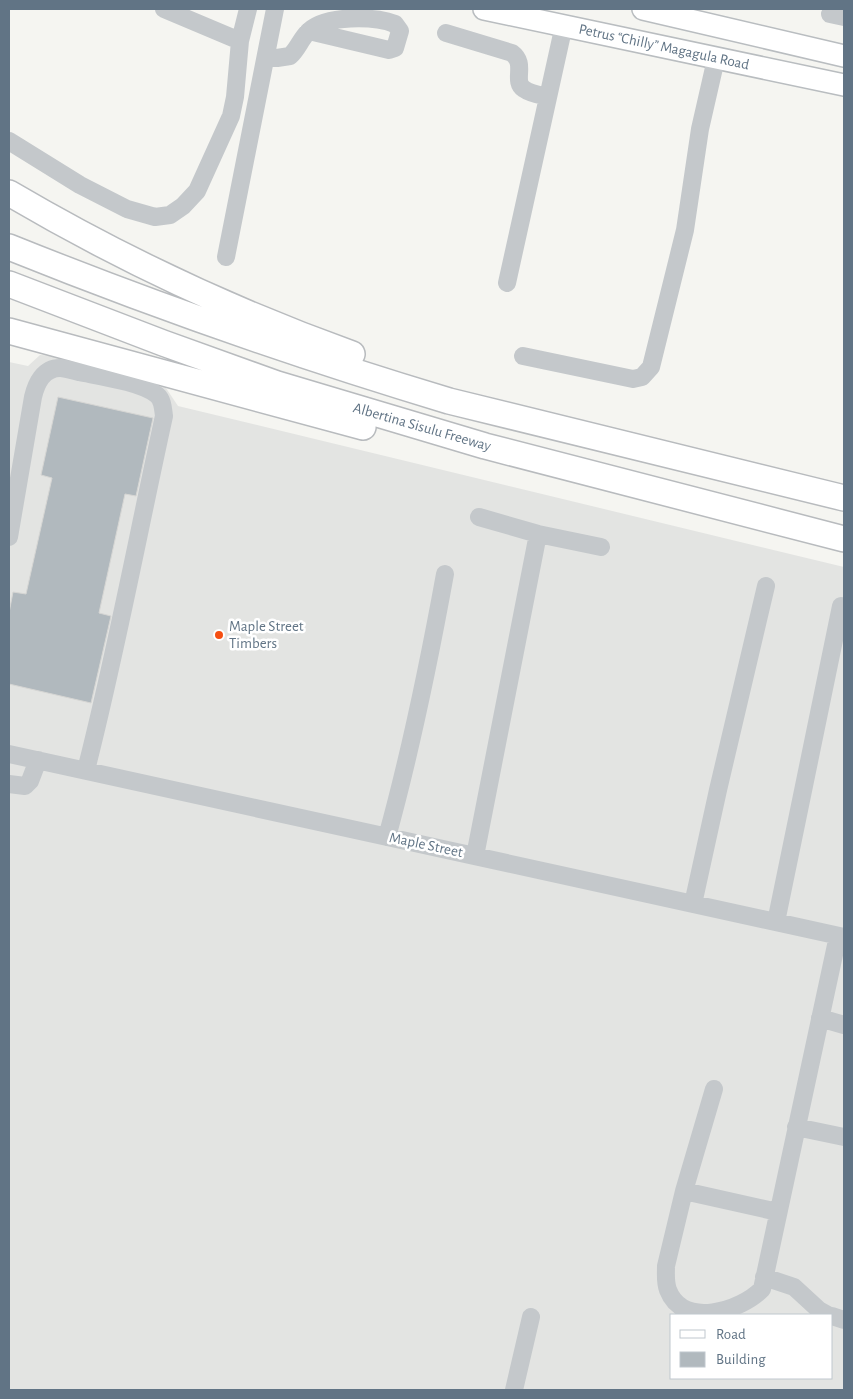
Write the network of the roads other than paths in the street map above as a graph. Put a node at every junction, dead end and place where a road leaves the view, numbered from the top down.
1 (164, 9) edge
2 (248, 9) edge
3 (275, 9) edge
4 (484, 9) edge
5 (643, 9) edge
6 (564, 26) junction
7 (309, 31) dead end
8 (446, 34) dead end
9 (240, 42) junction
10 (844, 56) edge
11 (266, 57) junction
12 (716, 58) junction
13 (844, 85) edge
14 (548, 97) junction
15 (9, 141) edge
16 (9, 193) edge
17 (9, 246) edge
18 (226, 256) dead end
19 (507, 283) dead end
20 (9, 284) edge
21 (9, 331) edge
22 (523, 356) dead end
23 (515, 416) junction
24 (485, 446) junction
25 (844, 498) edge
26 (479, 517) dead end
27 (538, 534) junction
28 (9, 537) edge
29 (844, 539) edge
30 (601, 547) dead end
31 (445, 574) dead end
32 (766, 586) dead end
33 (841, 606) dead end
34 (9, 754) edge
35 (38, 760) junction
36 (86, 770) junction
37 (9, 784) edge
38 (387, 836) junction
39 (475, 856) junction
40 (693, 904) junction
41 (776, 922) junction
42 (841, 936) edge
43 (820, 1018) junction
44 (844, 1025) edge
45 (714, 1089) dead end
46 (796, 1127) junction
47 (844, 1137) edge
48 (684, 1191) junction
49 (778, 1212) junction
50 (764, 1277) junction
51 (826, 1314) edge
52 (531, 1317) dead end
53 (514, 1390) edge

1 - 9 street
2 - 9 street
3 - 11 street
4 - 6 main road, Petrus “Chilly” Magagula Road
5 - 10 main road, Petrus “Chilly” Magagula Road
6 - 12 main road, Petrus “Chilly” Magagula Road
6 - 14 street
7 - 11 street
8 - 14 street
9 - 15 street
11 - 18 street
12 - 13 main road, Petrus “Chilly” Magagula Road
12 - 22 street
14 - 19 street
16 - 23 highway
17 - 23 highway
20 - 24 highway, Albertina Sisulu Freeway
21 - 24 highway
23 - 25 highway
24 - 29 highway, Albertina Sisulu Freeway
26 - 27 street
27 - 30 street
27 - 39 street
28 - 36 street
31 - 38 street
32 - 40 street
33 - 41 street
34 - 35 street, Maple Street
35 - 36 street, Maple Street
35 - 37 street
36 - 38 street, Maple Street
38 - 39 street, Maple Street
39 - 40 street, Maple Street
40 - 41 street, Maple Street
41 - 42 street, Maple Street
42 - 43 street
43 - 44 street
43 - 46 street
45 - 48 street
46 - 47 street
46 - 49 street
48 - 49 street
48 - 50 street
49 - 50 street
50 - 51 street
52 - 53 street

